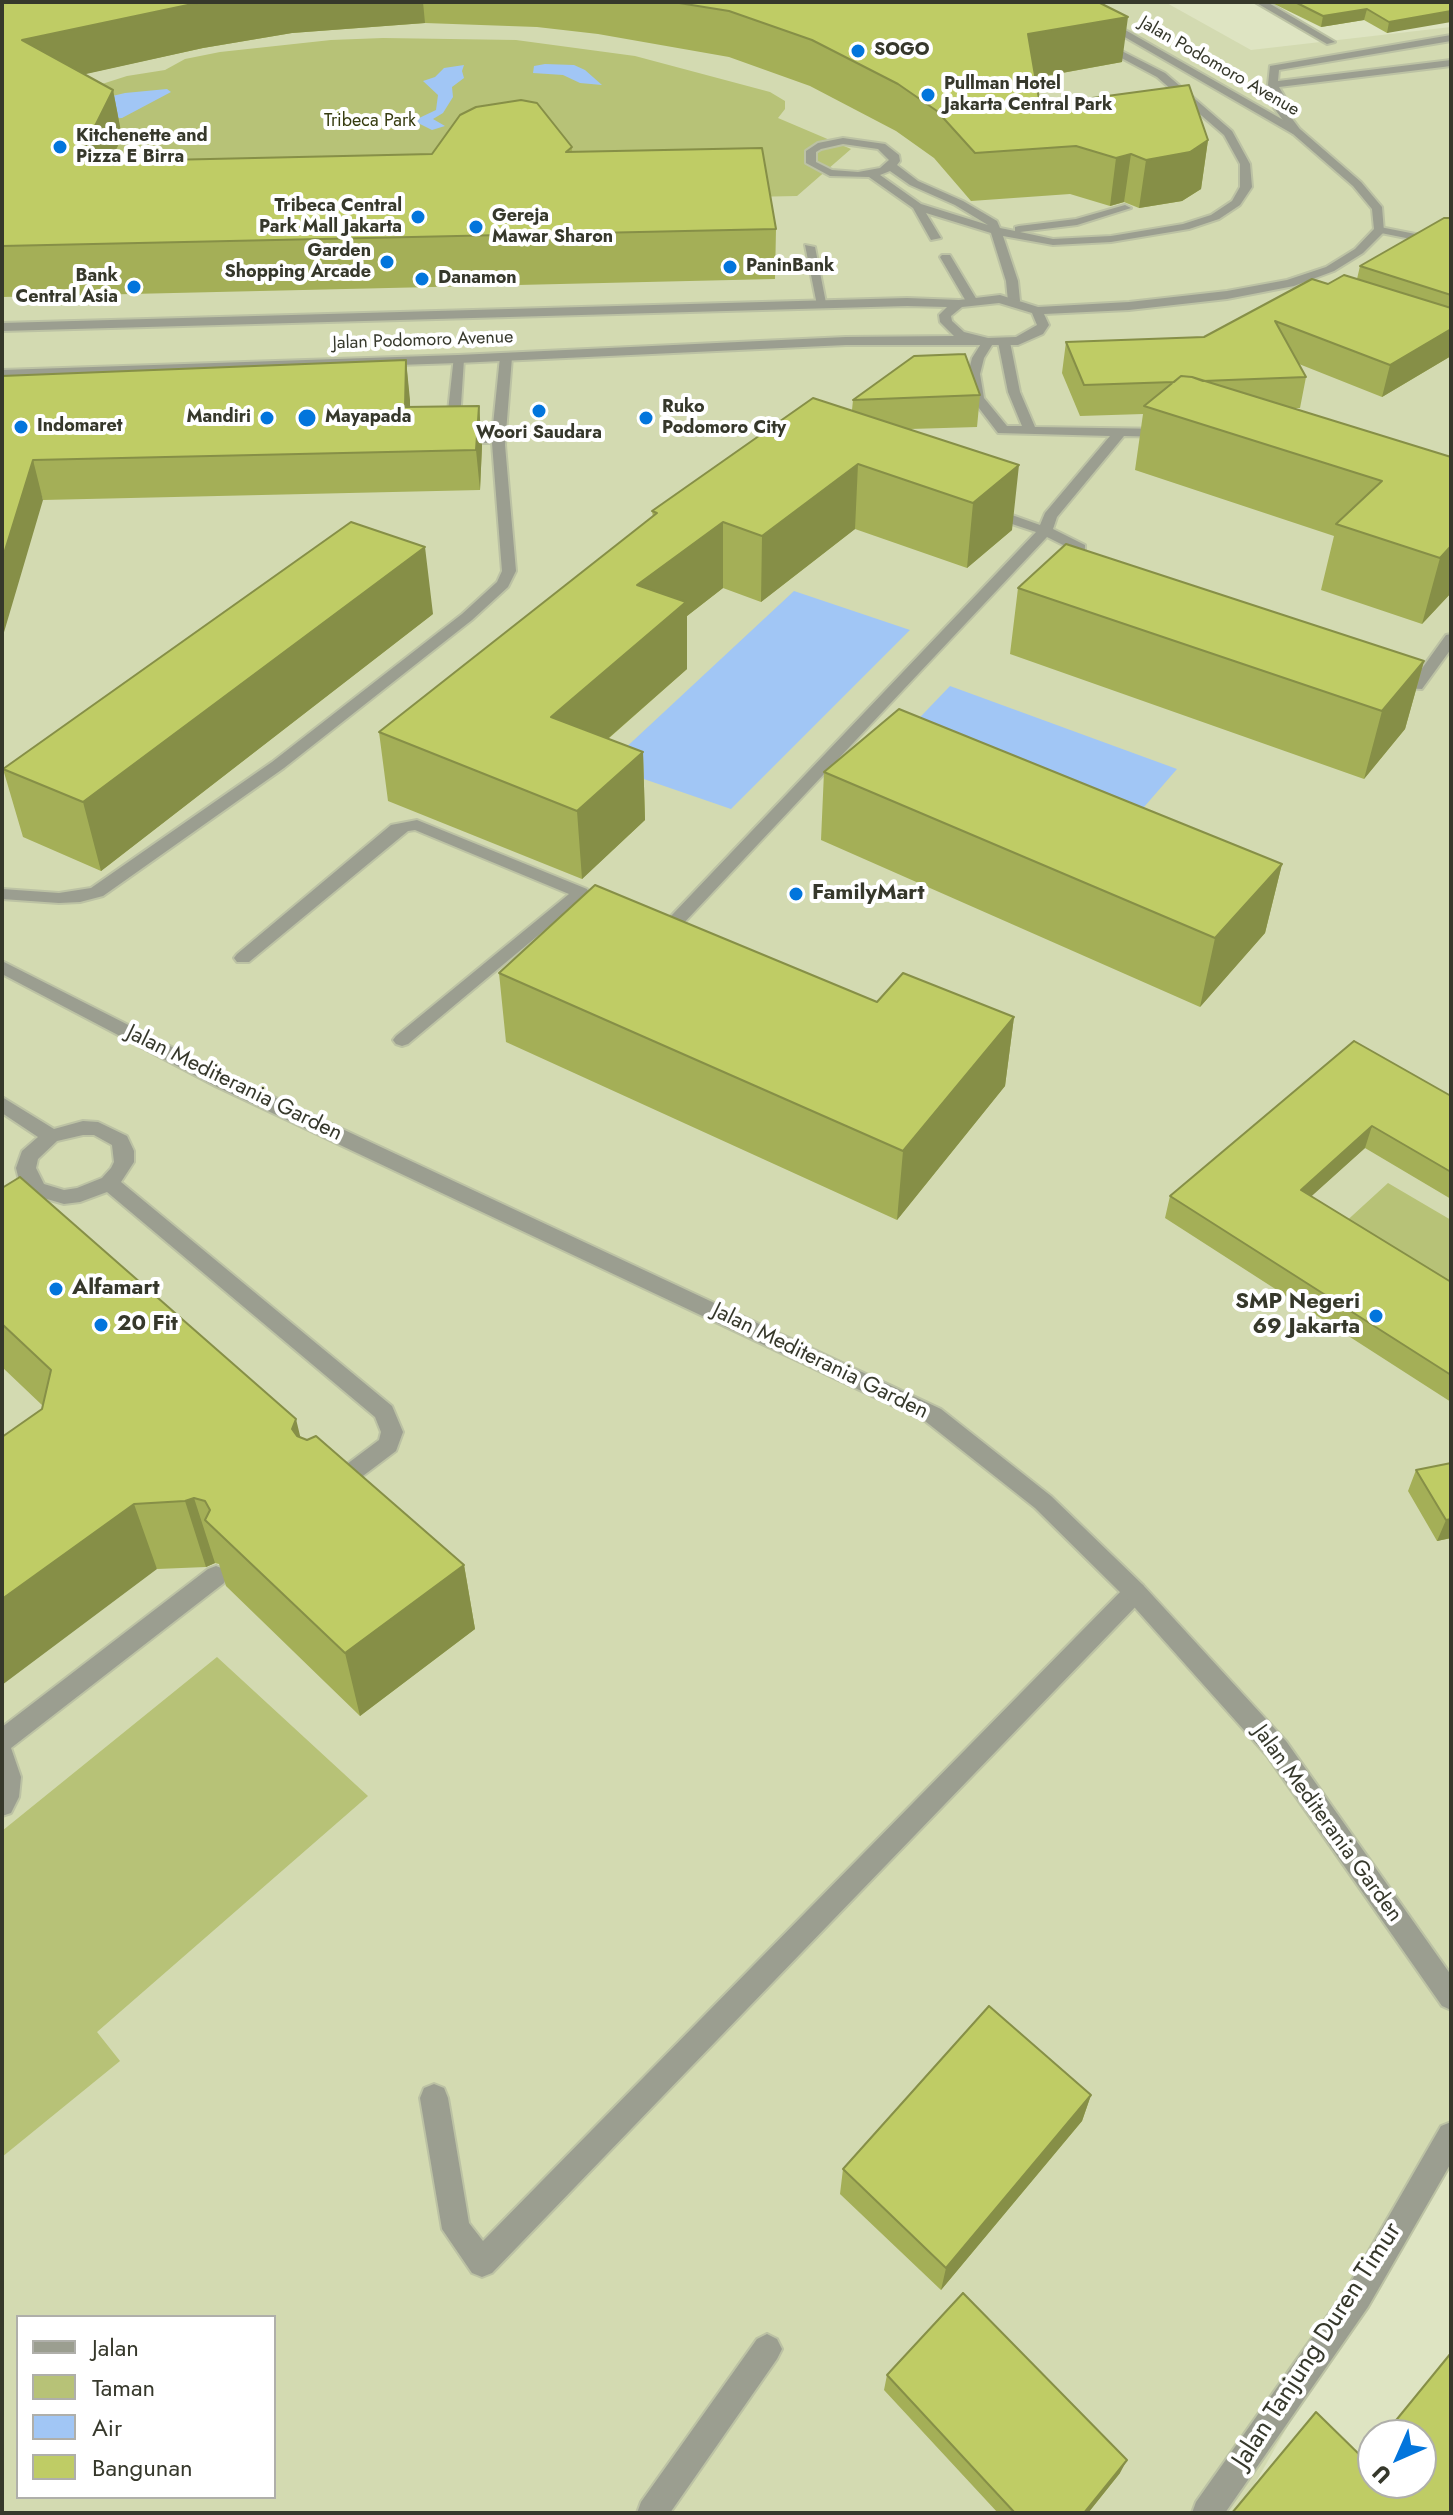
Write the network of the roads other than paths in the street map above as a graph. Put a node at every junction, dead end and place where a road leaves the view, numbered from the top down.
1 (1069, 2) edge
2 (1260, 2) edge
3 (1451, 38) edge
4 (1095, 40) edge
5 (1330, 42) dead end
6 (1451, 63) edge
7 (1273, 85) junction
8 (1297, 132) junction
9 (891, 166) junction
10 (872, 174) junction
11 (917, 206) junction
12 (1125, 208) edge
13 (1380, 230) junction
14 (996, 231) junction
15 (935, 238) dead end
16 (1451, 244) edge
17 (809, 247) dead end
18 (946, 257) dead end
19 (1290, 283) junction
20 (1312, 291) edge
21 (1014, 301) junction
22 (965, 302) junction
23 (1037, 311) junction
24 (837, 319) junction
25 (2, 327) edge
26 (973, 340) junction
27 (988, 342) junction
28 (1004, 342) junction
29 (506, 357) junction
30 (458, 359) junction
31 (2, 374) edge
32 (1030, 431) junction
33 (1120, 432) junction
34 (1177, 433) edge
35 (499, 439) junction
36 (974, 506) edge
37 (1045, 531) junction
38 (1080, 548) edge
39 (1451, 638) edge
40 (1381, 679) edge
41 (2, 894) edge
42 (643, 956) edge
43 (243, 958) dead end
44 (2, 967) edge
45 (402, 1040) dead end
46 (2, 1104) edge
47 (51, 1136) junction
48 (109, 1183) junction
49 (322, 1494) edge
50 (216, 1576) edge
51 (1135, 1592) junction
52 (2, 1741) edge
53 (2, 1755) edge
54 (2, 1805) edge
55 (1451, 1997) edge
56 (434, 2098) dead end
57 (1451, 2136) edge
58 (767, 2349) dead end
59 (652, 2513) edge
60 (1207, 2513) edge

1 - 8 street, Jalan Podomoro Avenue
2 - 5 street
3 - 7 street
4 - 14 street
6 - 7 street
7 - 8 street
8 - 13 street, Jalan Podomoro Avenue
9 - 10 street
9 - 10 street
9 - 14 street
10 - 11 street
11 - 14 street
11 - 15 street
12 - 14 street
13 - 16 street
13 - 19 street
14 - 21 street
17 - 24 street
18 - 22 street
19 - 20 street
19 - 23 street
21 - 22 street, Jalan Podomoro Avenue
21 - 23 street
22 - 24 street, Jalan Podomoro Avenue
22 - 26 street
23 - 28 street, Jalan Podomoro Avenue
24 - 25 street, Jalan Podomoro Avenue
24 - 26 street, Jalan Podomoro Avenue
24 - 29 street, Jalan Podomoro Avenue
26 - 27 street, Jalan Podomoro Avenue
27 - 28 street, Jalan Podomoro Avenue
27 - 32 street
28 - 32 street
29 - 30 street, Jalan Podomoro Avenue
29 - 35 street
30 - 31 street, Jalan Podomoro Avenue
30 - 35 street
32 - 33 street
33 - 34 street
33 - 37 street
35 - 41 street
36 - 37 street
37 - 38 street
37 - 42 street
39 - 40 street
43 - 45 street
44 - 51 street, Jalan Mediterania Garden
46 - 47 street
47 - 48 street
47 - 48 street
48 - 49 street
50 - 52 street
51 - 55 street, Jalan Mediterania Garden
51 - 56 street
53 - 54 street
57 - 60 street, Jalan Tanjung Duren Timur
58 - 59 street

